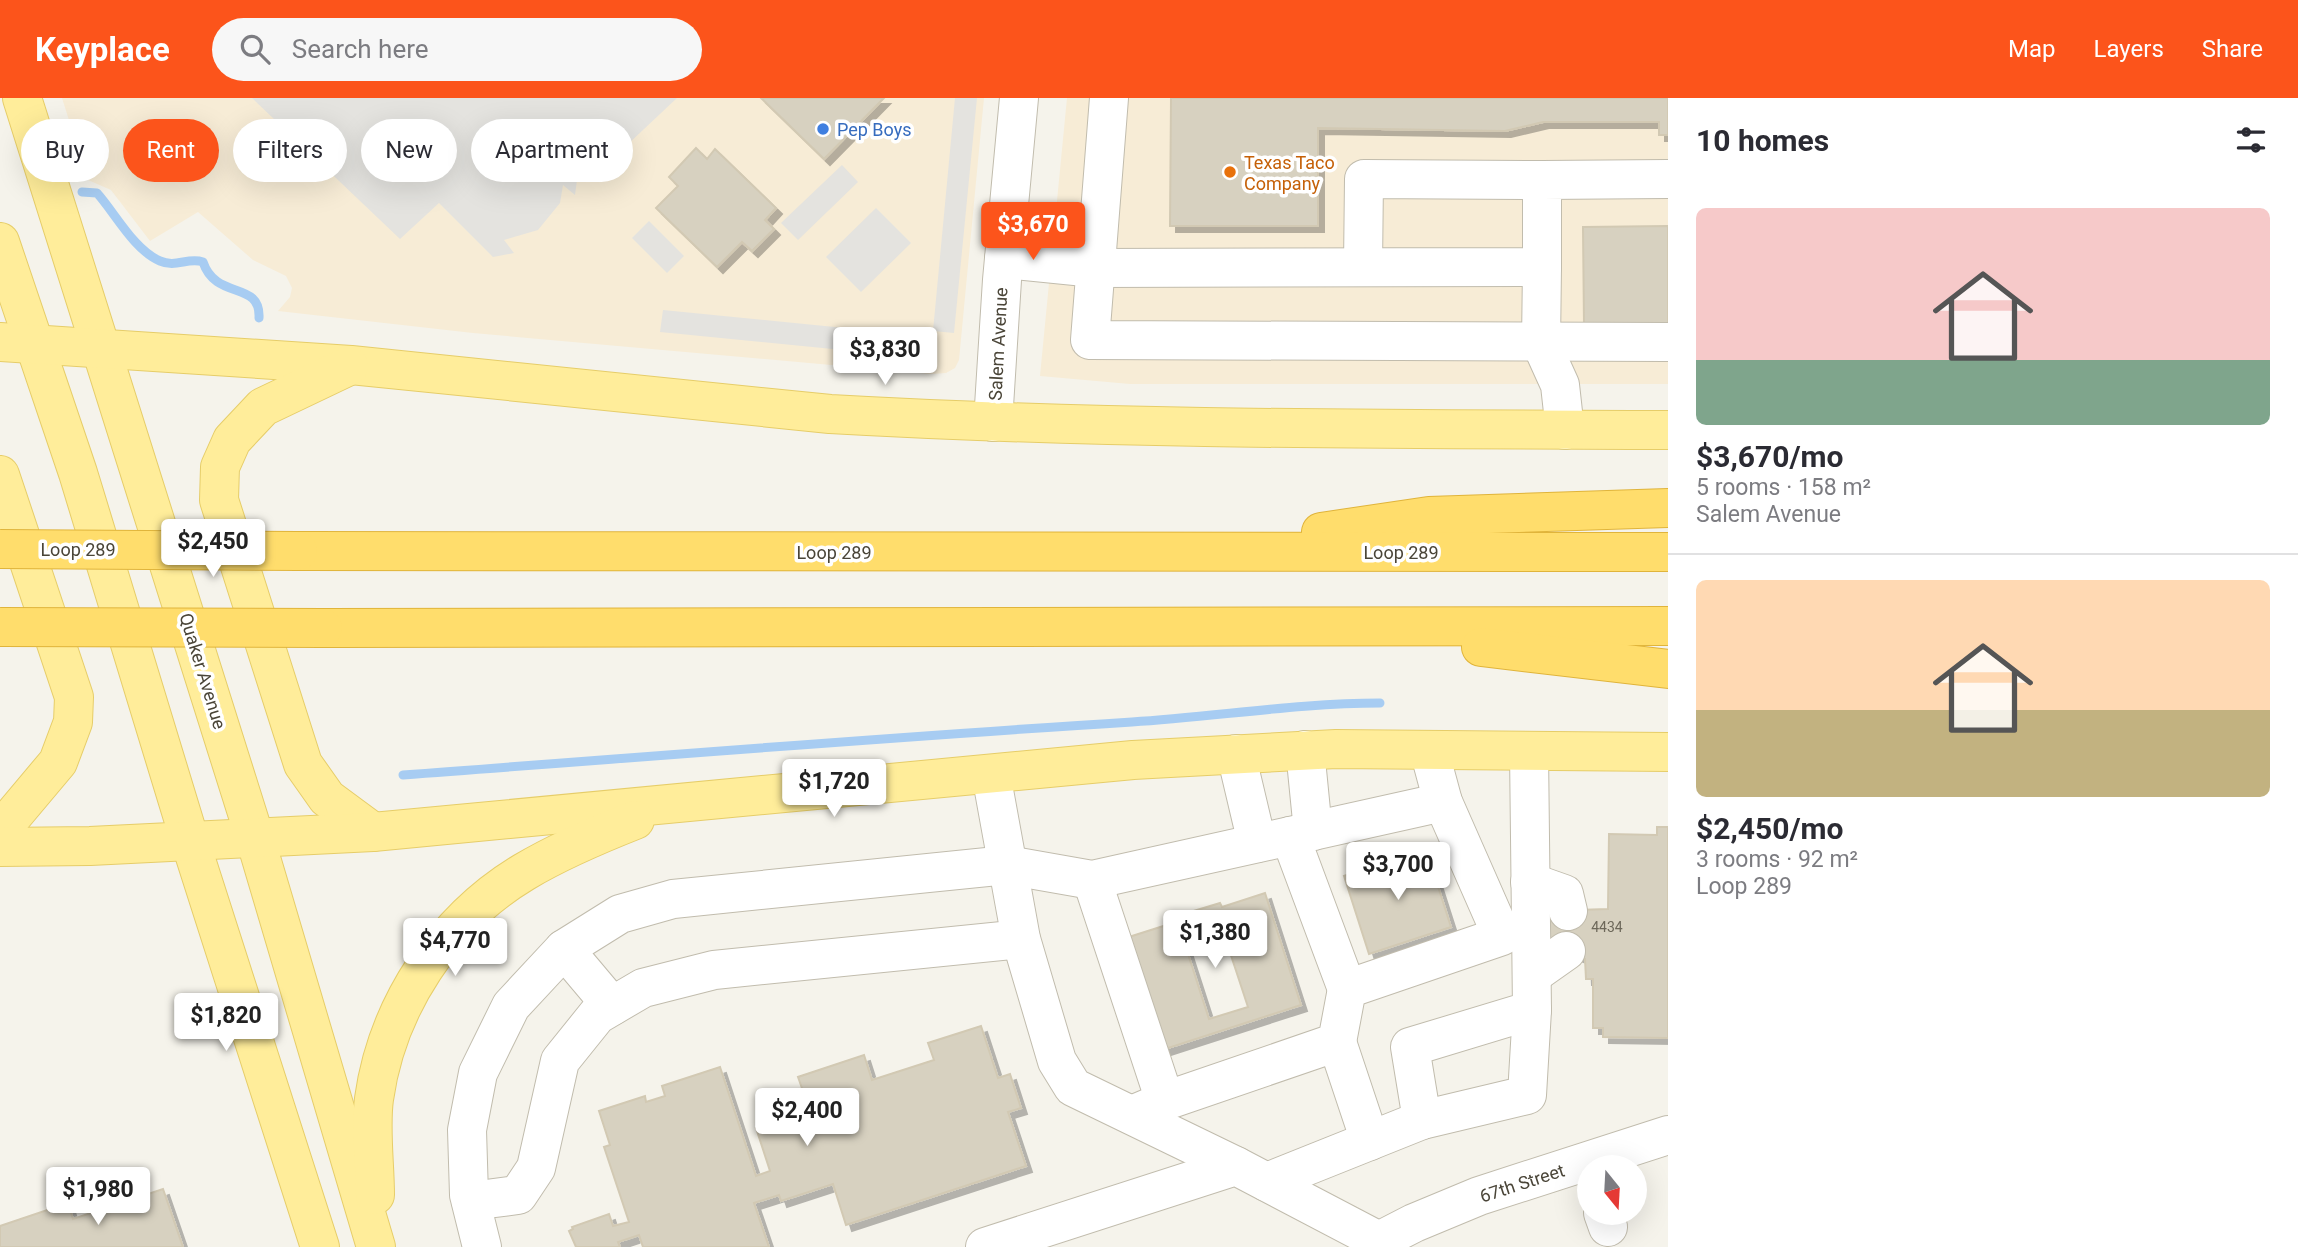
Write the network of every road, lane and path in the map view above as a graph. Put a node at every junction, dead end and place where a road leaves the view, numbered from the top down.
1 (22, 98) edge
2 (1019, 98) edge
3 (1109, 98) edge
4 (1668, 179) edge
5 (1542, 180) junction
6 (0, 242) edge
7 (1004, 259) junction
8 (1363, 267) junction
9 (1542, 267) junction
10 (1094, 268) junction
11 (1668, 342) edge
12 (17, 343) edge
13 (1541, 343) junction
14 (102, 349) junction
15 (351, 365) junction
16 (993, 422) junction
17 (1565, 430) junction
18 (1668, 430) edge
19 (0, 475) edge
20 (1668, 508) edge
21 (0, 549) edge
22 (1197, 551) junction
23 (1668, 552) edge
24 (1668, 626) edge
25 (0, 627) edge
26 (1340, 627) junction
27 (1668, 669) edge
28 (1305, 750) junction
29 (1429, 750) junction
30 (1529, 751) junction
31 (1668, 752) edge
32 (1236, 754) junction
33 (991, 774) junction
34 (1443, 802) junction
35 (672, 804) junction
36 (0, 831) edge
37 (373, 832) junction
38 (1287, 836) junction
39 (255, 838) junction
40 (190, 841) junction
41 (0, 847) edge
42 (1007, 865) junction
43 (1092, 880) junction
44 (1530, 882) junction
45 (1567, 911) dead end
46 (1021, 939) junction
47 (564, 949) junction
48 (1566, 951) dead end
49 (1347, 989) junction
50 (1531, 993) junction
51 (612, 1006) junction
52 (1336, 1042) junction
53 (1149, 1108) junction
54 (1422, 1120) junction
55 (1668, 1135) edge
56 (1370, 1141) junction
57 (1616, 1155) edge
58 (1577, 1169) edge
59 (1251, 1174) junction
60 (471, 1201) junction
61 (1379, 1244) edge
62 (376, 1245) edge
63 (320, 1247) edge
64 (482, 1247) edge
65 (985, 1247) edge

1 - 14 main road, Quaker Avenue
2 - 7 street, Salem Avenue
3 - 10 street
4 - 5 street
5 - 8 street
5 - 9 street
6 - 12 main road
7 - 10 street
7 - 16 street, Salem Avenue
8 - 9 street
8 - 10 street
9 - 13 street
10 - 13 street
11 - 13 street
12 - 14 main road
12 - 40 main road
13 - 17 street
14 - 15 main road
14 - 39 main road, Quaker Avenue
15 - 16 main road
15 - 37 main road
16 - 17 main road
17 - 18 main road
19 - 36 main road
20 - 22 highway
21 - 22 highway, Loop 289, bridge
22 - 23 highway, Loop 289
24 - 26 highway
25 - 26 highway, bridge
26 - 27 highway
28 - 29 main road
28 - 32 main road
28 - 38 street
29 - 30 main road
29 - 34 street
30 - 31 main road
30 - 44 street
32 - 33 main road
32 - 38 street
33 - 35 main road
33 - 42 street
34 - 38 street
34 - 49 street
35 - 37 main road
35 - 62 main road
37 - 39 main road
38 - 43 street
38 - 49 street
39 - 40 main road
39 - 62 main road, Quaker Avenue
40 - 41 main road
40 - 63 main road
42 - 43 street
42 - 46 street
42 - 47 street
43 - 53 street
44 - 45 street
44 - 50 street
46 - 51 street
46 - 53 street
47 - 51 street
47 - 60 street
48 - 50 street
49 - 52 street
50 - 54 street
50 - 54 street
51 - 60 street
52 - 53 street
52 - 56 street
53 - 59 street
54 - 56 street
55 - 57 street, 67th Street
56 - 59 street
58 - 61 street, 67th Street
59 - 61 street
59 - 65 street
60 - 64 street

